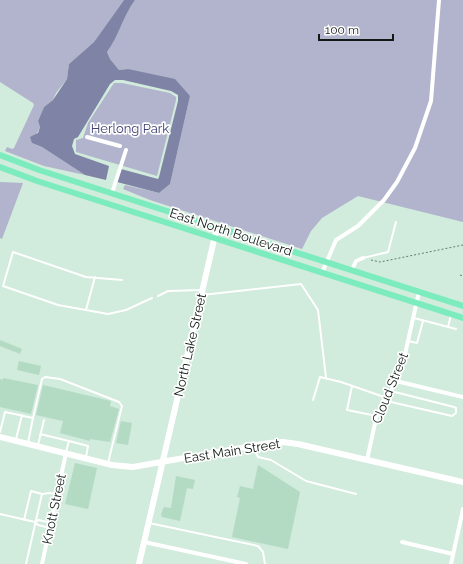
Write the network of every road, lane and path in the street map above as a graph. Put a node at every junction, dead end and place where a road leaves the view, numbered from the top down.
1 (439, 0) edge
2 (87, 137) dead end
3 (120, 146) dead end
4 (126, 150) dead end
5 (0, 155) edge
6 (0, 167) edge
7 (112, 193) junction
8 (108, 204) junction
9 (396, 222) dead end
10 (217, 227) junction
11 (214, 238) junction
12 (463, 245) edge
13 (363, 258) junction
14 (325, 262) junction
15 (352, 270) junction
16 (322, 273) junction
17 (460, 275) dead end
18 (463, 276) edge
19 (95, 277) junction
20 (122, 280) dead end
21 (202, 292) junction
22 (419, 292) junction
23 (158, 296) dead end
24 (152, 298) dead end
25 (416, 303) junction
26 (463, 306) edge
27 (86, 310) junction
28 (451, 314) junction
29 (413, 318) junction
30 (463, 318) edge
31 (423, 321) junction
32 (448, 327) junction
33 (456, 329) dead end
34 (408, 341) junction
35 (326, 378) junction
36 (396, 381) junction
37 (352, 386) junction
38 (391, 391) junction
39 (463, 397) edge
40 (387, 398) junction
41 (313, 400) dead end
42 (22, 415) junction
43 (376, 416) junction
44 (33, 418) junction
45 (44, 420) dead end
46 (0, 432) edge
47 (40, 434) junction
48 (0, 437) edge
49 (16, 441) junction
50 (69, 441) junction
51 (28, 444) junction
52 (37, 446) junction
53 (252, 446) junction
54 (66, 453) junction
55 (85, 458) junction
56 (367, 460) junction
57 (162, 463) junction
58 (108, 464) junction
59 (463, 482) edge
60 (42, 494) junction
61 (57, 494) junction
62 (356, 494) dead end
63 (463, 509) edge
64 (0, 514) edge
65 (462, 518) edge
66 (24, 520) junction
67 (35, 522) junction
68 (51, 522) junction
69 (148, 522) junction
70 (50, 528) junction
71 (458, 533) junction
72 (463, 534) edge
73 (144, 542) junction
74 (402, 542) dead end
75 (453, 554) junction
76 (26, 564) edge
77 (42, 564) edge
78 (139, 564) edge
79 (246, 564) edge
80 (265, 564) edge
81 (451, 564) edge

1 - 14 street
2 - 3 street
4 - 7 street
5 - 7 main road, East North Boulevard
6 - 8 main road, East North Boulevard
7 - 8 main road
7 - 10 main road, East North Boulevard
8 - 11 main road, East North Boulevard
9 - 13 lane
10 - 11 main road, North Lake Street
10 - 14 main road, East North Boulevard
11 - 16 main road, East North Boulevard
11 - 21 main road, North Lake Street
12 - 13 path
13 - 15 street
14 - 15 main road, East North Boulevard
14 - 16 street
15 - 22 main road, East North Boulevard
16 - 25 main road, East North Boulevard
17 - 18 path
19 - 20 lane
19 - 27 lane
19 - 27 lane
21 - 23 lane
21 - 35 lane
21 - 57 main road, North Lake Street
22 - 25 street, Cloud Street
22 - 26 main road, East North Boulevard
24 - 27 lane
25 - 28 main road, East North Boulevard
25 - 29 street, Cloud Street
28 - 30 main road, East North Boulevard
28 - 32 lane
29 - 31 lane
29 - 34 street, Cloud Street
31 - 32 lane
31 - 34 lane
32 - 33 lane
34 - 36 street, Cloud Street
35 - 37 lane
35 - 41 lane
36 - 38 street, Cloud Street
36 - 39 street
37 - 40 lane
37 - 43 lane
38 - 40 street, Cloud Street
38 - 40 lane
40 - 43 street, Cloud Street
42 - 44 lane
42 - 46 lane
42 - 49 lane
43 - 56 street, Cloud Street
44 - 51 lane
44 - 58 lane
45 - 47 lane
47 - 50 lane
47 - 52 lane
48 - 49 main road, East Main Street
49 - 51 main road, East Main Street
50 - 54 lane
50 - 55 lane
51 - 52 main road, East Main Street
52 - 54 main road, East Main Street
53 - 56 main road, East Main Street
53 - 57 main road, East Main Street
53 - 62 lane
54 - 55 main road, East Main Street
54 - 61 street, Knott Street
55 - 58 main road, East Main Street
56 - 59 main road, East Main Street
57 - 58 main road, East Main Street
57 - 69 main road, North Lake Street
60 - 61 lane
60 - 66 lane
60 - 67 lane
61 - 68 street, Knott Street
63 - 65 street
64 - 66 lane
65 - 71 street
66 - 67 lane
67 - 68 lane
67 - 70 lane
67 - 76 lane
68 - 70 street, Knott Street
69 - 73 main road, North Lake Street
69 - 80 lane
70 - 77 street, Knott Street
71 - 72 street
71 - 75 street
73 - 78 main road, North Lake Street
73 - 79 street
74 - 75 street
75 - 81 street

